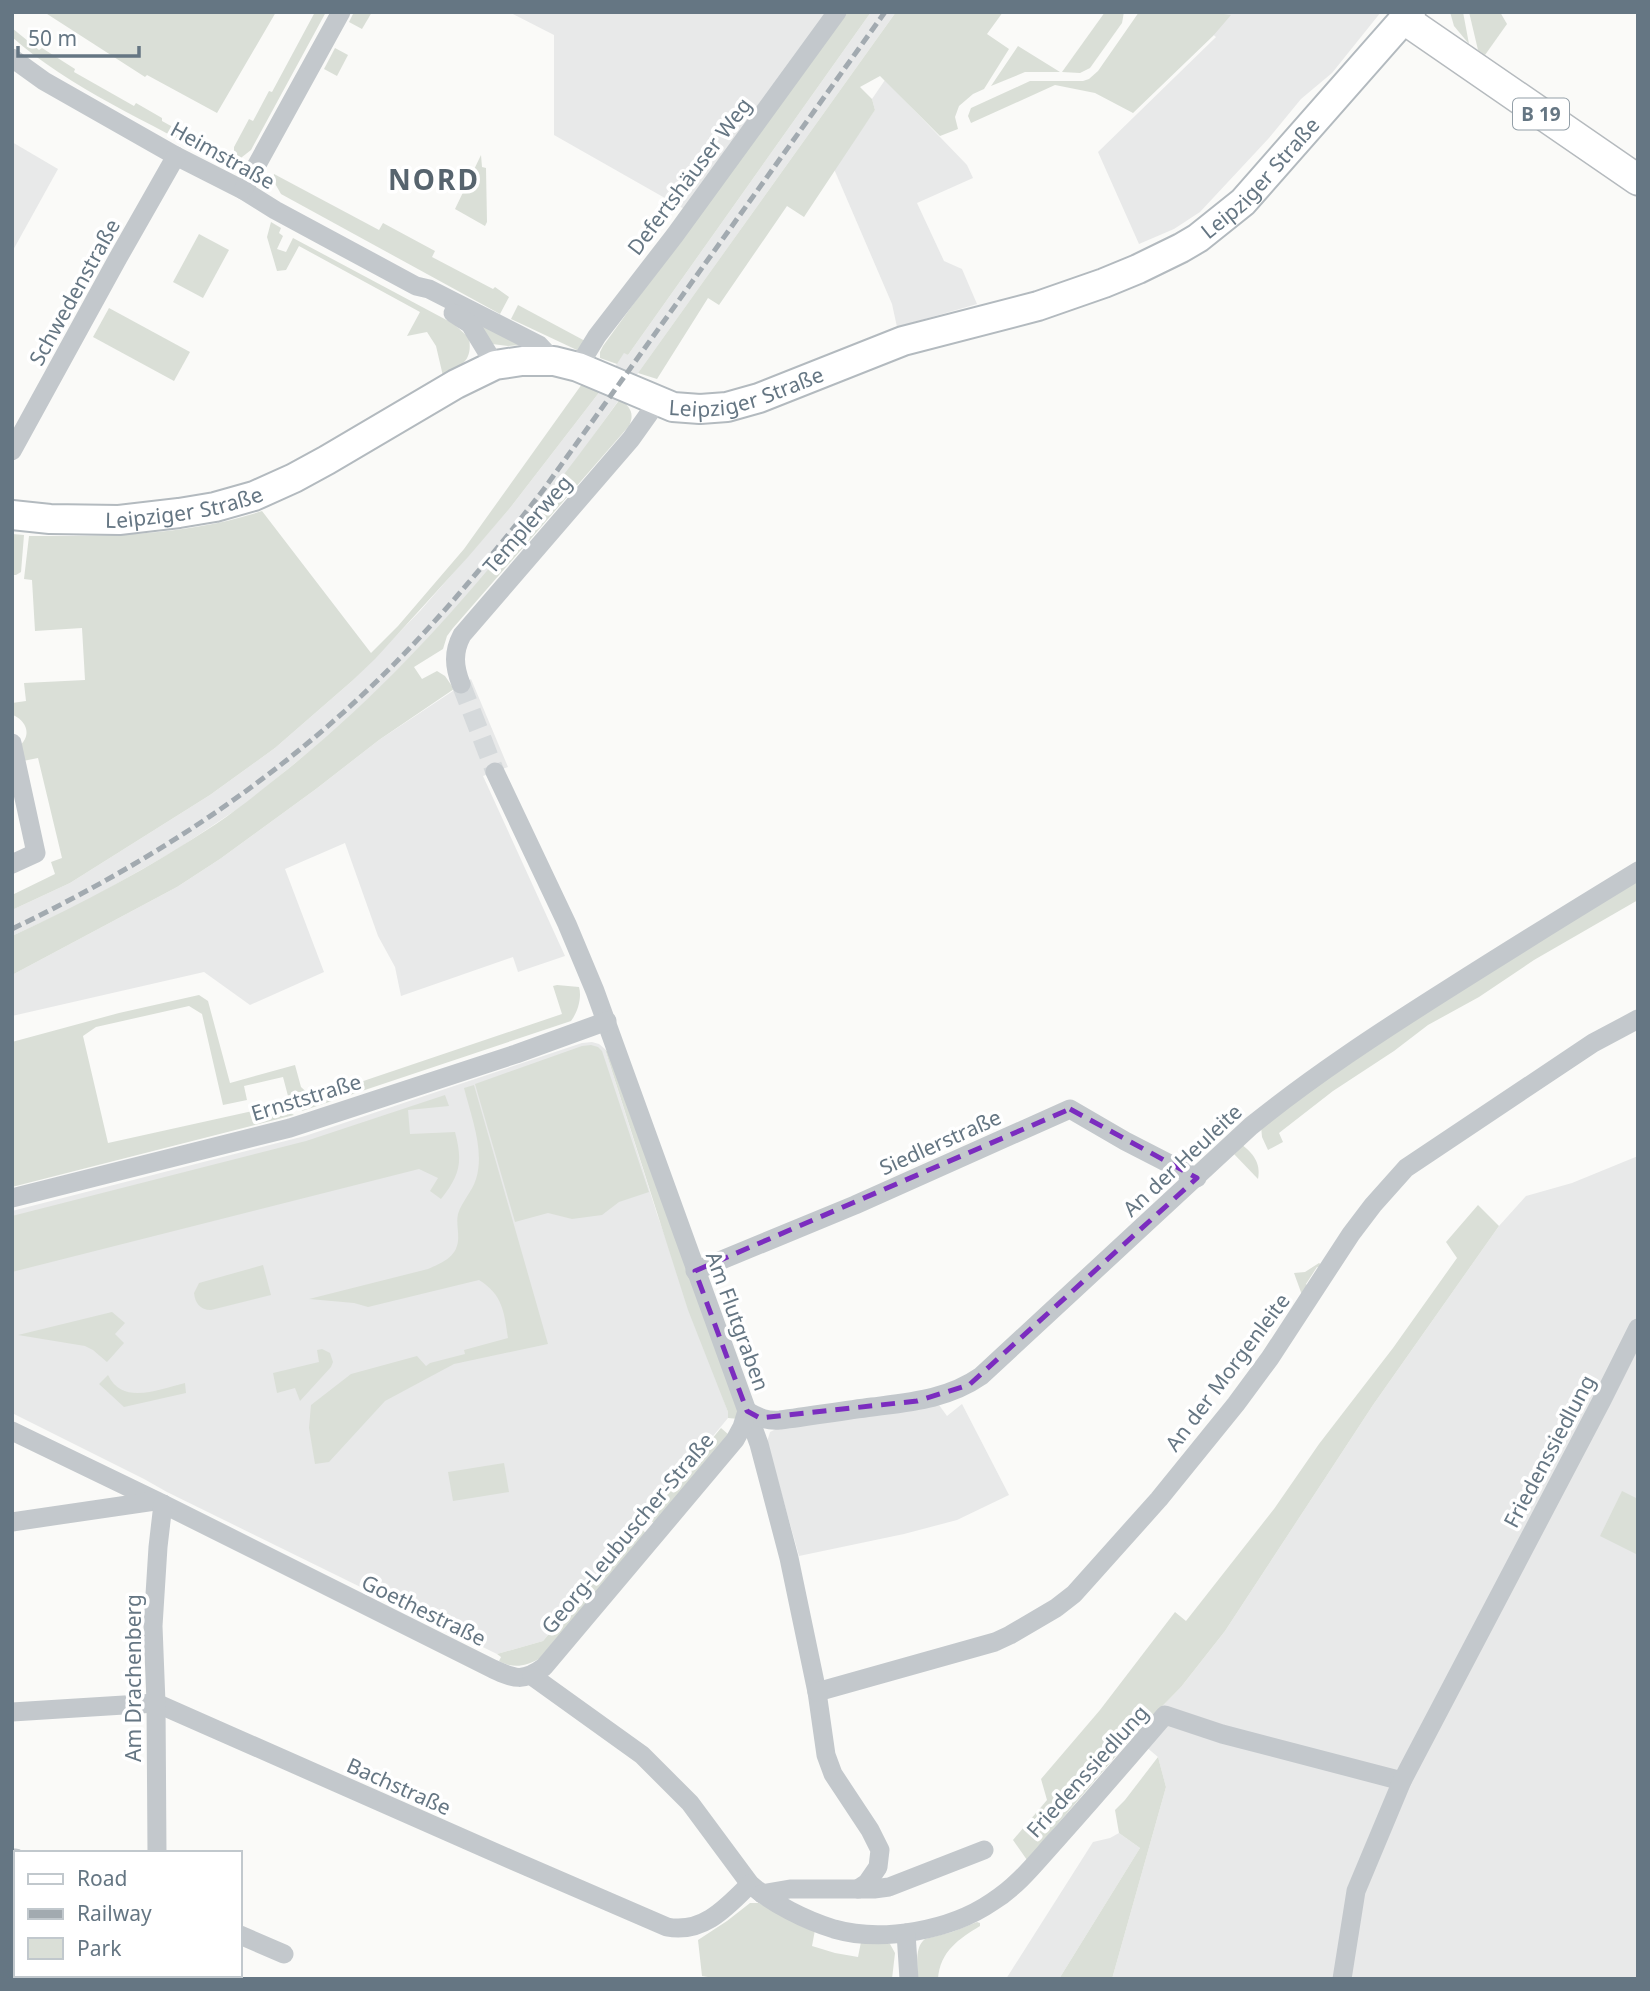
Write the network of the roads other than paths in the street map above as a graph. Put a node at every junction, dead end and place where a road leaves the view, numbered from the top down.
1 (341, 12) edge
2 (837, 12) edge
3 (1404, 15) edge
4 (12, 58) edge
5 (177, 156) junction
6 (1638, 180) edge
7 (243, 190) junction
8 (416, 286) junction
9 (566, 364) junction
10 (495, 365) junction
11 (658, 401) junction
12 (12, 451) edge
13 (12, 515) edge
14 (461, 684) tunnel mouth
15 (12, 743) edge
16 (495, 772) tunnel mouth
17 (12, 864) edge
18 (1638, 871) edge
19 (1638, 1019) edge
20 (607, 1021) junction
21 (1197, 1178) junction
22 (12, 1198) edge
23 (695, 1271) junction
24 (1638, 1328) edge
25 (747, 1411) junction
26 (12, 1431) edge
27 (160, 1503) junction
28 (12, 1522) edge
29 (532, 1675) junction
30 (817, 1692) junction
31 (156, 1703) junction
32 (12, 1712) edge
33 (1402, 1781) junction
34 (984, 1850) dead end
35 (157, 1851) edge
36 (756, 1889) junction
37 (858, 1889) junction
38 (906, 1933) junction
39 (242, 1936) edge
40 (284, 1954) dead end
41 (909, 1979) edge
42 (1342, 1979) edge

1 - 7 street
2 - 9 street, Defertshäuser Weg
3 - 6 main road, B 19
3 - 11 main road, Leipziger Straße
4 - 5 street, Heimstraße
5 - 7 street, Heimstraße
5 - 12 street, Schwedenstraße
7 - 8 street, Heimstraße
8 - 9 street, Heimstraße
8 - 10 street, Heimstraße
9 - 10 main road, Leipziger Straße
9 - 11 main road, Leipziger Straße
10 - 13 main road, Leipziger Straße
11 - 14 street, Templerweg
15 - 17 street
16 - 20 street, Am Flutgraben
18 - 21 street, An der Heuleite
19 - 30 street, An der Morgenleite
20 - 22 street, Ernststraße
20 - 23 street, Am Flutgraben
21 - 23 street, Siedlerstraße
21 - 25 street, An der Heuleite
23 - 25 street, Am Flutgraben
24 - 33 street, Friedenssiedlung
25 - 29 street, Georg-Leubuscher-Straße
25 - 30 street, Am Flutgraben
26 - 27 street, Goethestraße
27 - 28 street
27 - 29 street, Goethestraße
27 - 31 street, Am Drachenberg
29 - 36 street
30 - 37 street, Am Flutgraben
31 - 32 street, Bachstraße
31 - 35 street, Am Drachenberg
31 - 36 street, Bachstraße
33 - 38 street, Friedenssiedlung
33 - 42 street, Friedenssiedlung
34 - 37 street
36 - 37 street
36 - 38 street
38 - 41 street
39 - 40 street

